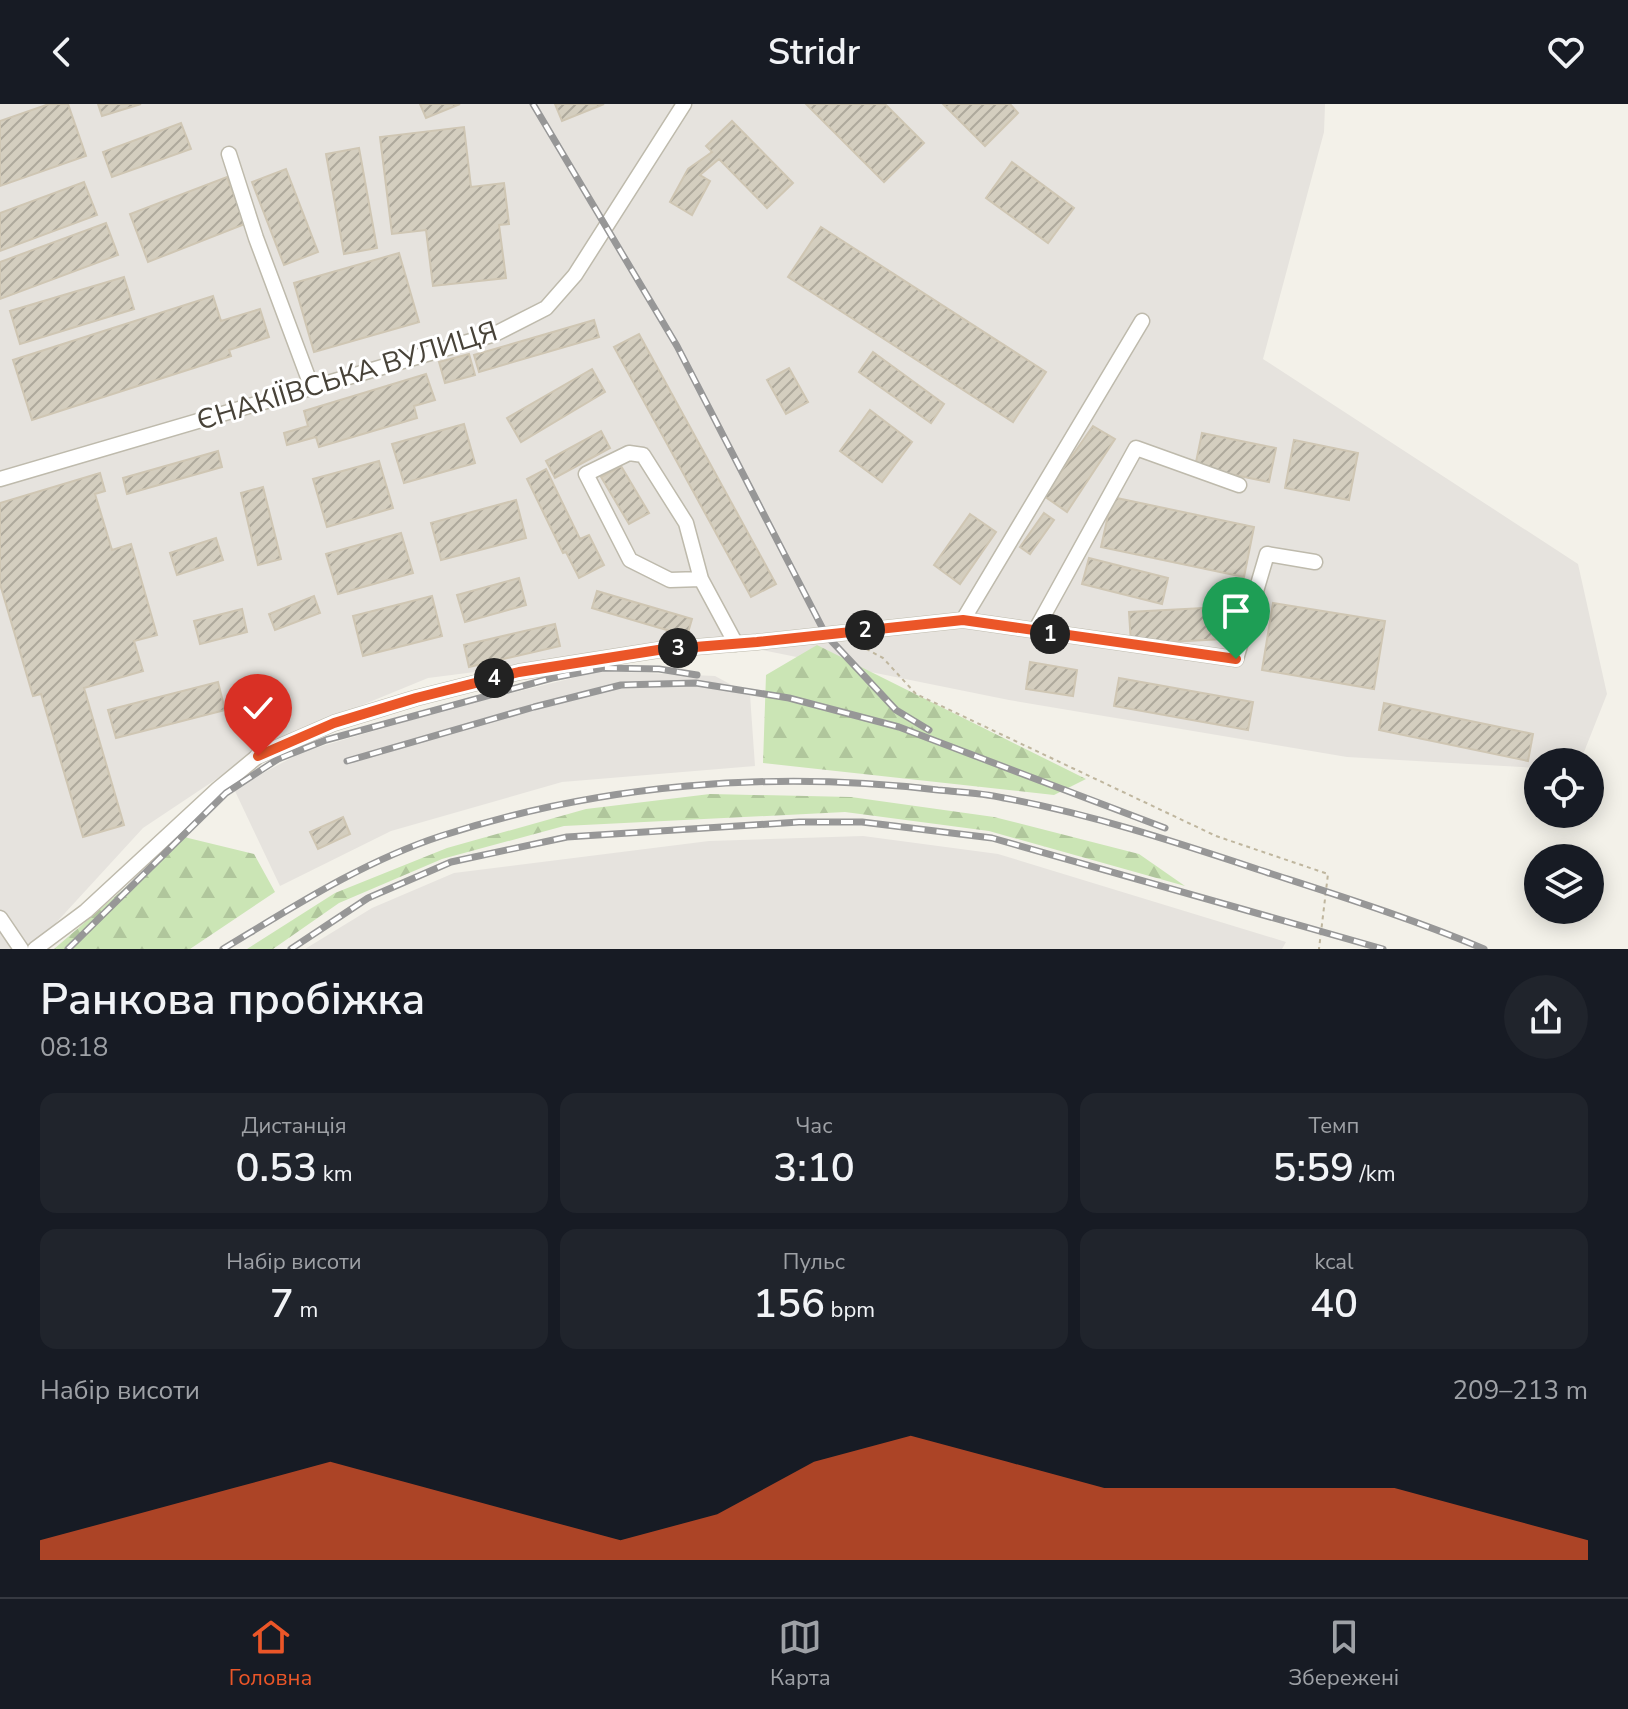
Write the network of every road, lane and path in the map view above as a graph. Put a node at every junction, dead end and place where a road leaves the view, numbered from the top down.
1 (684, 104) edge
2 (229, 154) dead end
3 (1142, 321) dead end
4 (312, 388) junction
5 (0, 479) edge
6 (1239, 485) dead end
7 (1315, 562) dead end
8 (701, 579) junction
9 (963, 620) junction
10 (1035, 631) junction
11 (837, 633) junction
12 (736, 644) junction
13 (0, 918) edge
14 (21, 949) edge
15 (35, 949) edge
16 (1319, 949) edge

1 - 4 street, ЄНАКІЇВСЬКА ВУЛИЦЯ
2 - 4 street
3 - 9 street
4 - 5 street, ЄНАКІЇВСЬКА ВУЛИЦЯ
6 - 10 street
7 - 10 street
8 - 8 street
8 - 12 street
9 - 10 street
9 - 11 street
11 - 12 street
11 - 16 path
12 - 15 street
13 - 14 street

